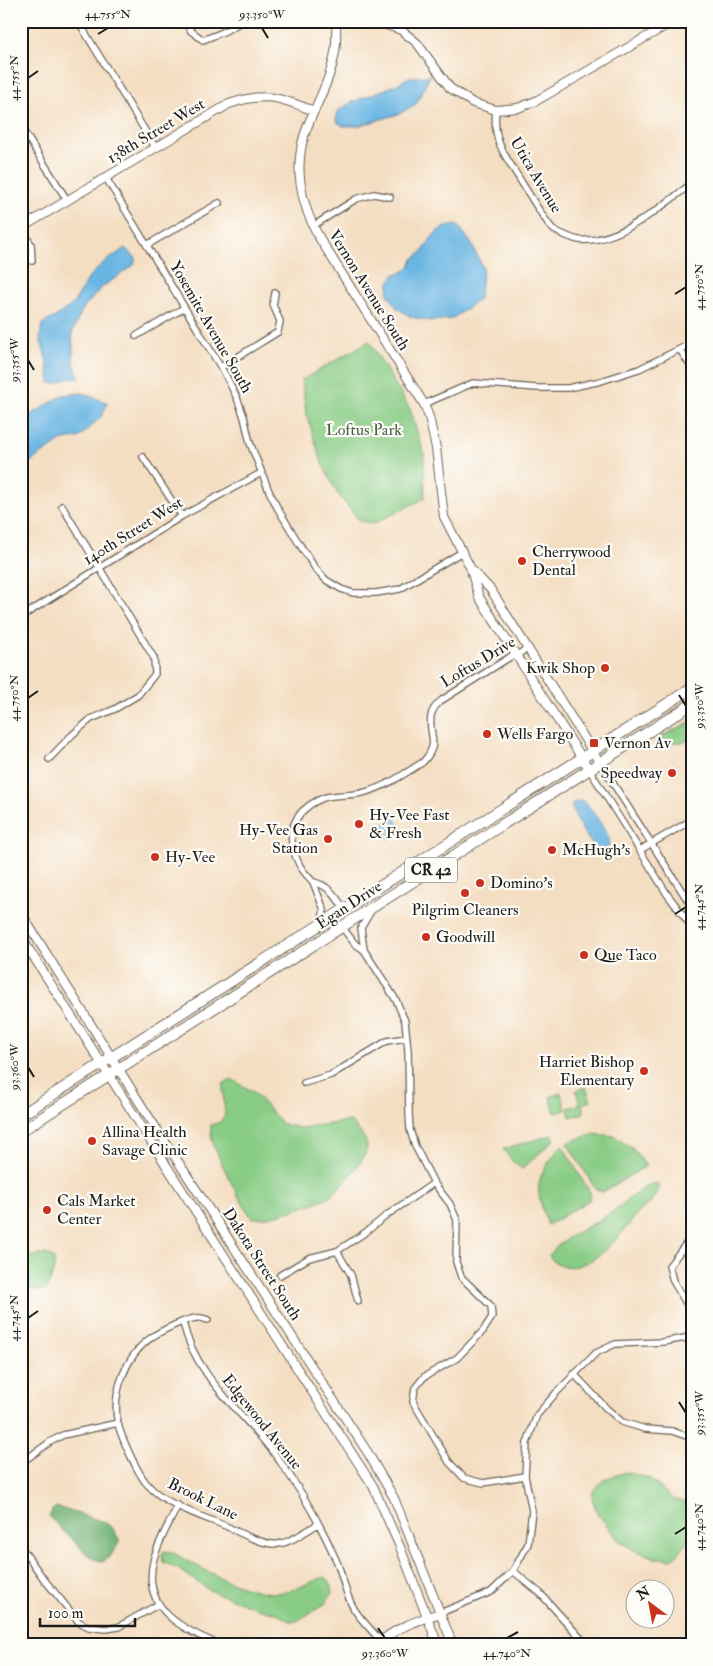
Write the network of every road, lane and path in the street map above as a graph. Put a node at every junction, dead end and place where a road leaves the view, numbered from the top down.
1 (78, 21) edge
2 (185, 21) edge
3 (244, 21) edge
4 (336, 21) edge
5 (375, 21) edge
6 (674, 21) edge
7 (496, 110) junction
8 (314, 111) junction
9 (21, 127) edge
10 (155, 147) junction
11 (106, 178) junction
12 (692, 184) edge
13 (390, 197) dead end
14 (67, 200) junction
15 (219, 203) dead end
16 (313, 226) junction
17 (21, 229) edge
18 (147, 245) junction
19 (32, 261) dead end
20 (275, 293) dead end
21 (184, 308) junction
22 (136, 336) dead end
23 (692, 343) edge
24 (680, 350) junction
25 (221, 367) junction
26 (692, 368) edge
27 (424, 404) junction
28 (143, 457) dead end
29 (261, 473) junction
30 (62, 506) dead end
31 (182, 516) junction
32 (462, 552) junction
33 (470, 567) junction
34 (99, 568) junction
35 (21, 616) edge
36 (528, 648) junction
37 (517, 655) junction
38 (692, 688) edge
39 (692, 704) edge
40 (592, 752) junction
41 (582, 758) junction
42 (49, 759) dead end
43 (600, 763) junction
44 (588, 770) junction
45 (692, 820) edge
46 (650, 844) junction
47 (640, 850) junction
48 (313, 882) junction
49 (375, 906) junction
50 (692, 907) edge
51 (345, 910) junction
52 (21, 913) edge
53 (336, 916) junction
54 (352, 920) junction
55 (321, 925) junction
56 (342, 927) junction
57 (692, 927) edge
58 (21, 938) edge
59 (364, 950) junction
60 (406, 1038) junction
61 (112, 1058) junction
62 (102, 1065) junction
63 (120, 1069) junction
64 (109, 1076) junction
65 (304, 1083) dead end
66 (21, 1115) edge
67 (21, 1131) edge
68 (434, 1182) junction
69 (692, 1236) edge
70 (337, 1251) junction
71 (280, 1276) dead end
72 (358, 1301) dead end
73 (692, 1313) edge
74 (208, 1320) dead end
75 (183, 1323) junction
76 (692, 1335) edge
77 (574, 1374) junction
78 (118, 1423) junction
79 (692, 1438) edge
80 (21, 1449) edge
81 (27, 1458) junction
82 (21, 1463) edge
83 (525, 1476) junction
84 (178, 1505) junction
85 (318, 1524) junction
86 (21, 1547) edge
87 (513, 1571) junction
88 (159, 1604) junction
89 (440, 1613) junction
90 (427, 1617) junction
91 (379, 1643) edge
92 (220, 1645) edge
93 (438, 1645) edge
94 (453, 1645) edge
95 (587, 1645) edge

1 - 10 street
2 - 3 street
4 - 8 street, Vernon Avenue South
5 - 7 street
6 - 7 street
7 - 12 street, Utica Avenue
8 - 10 street, 138th Street West
8 - 16 street, Vernon Avenue South
9 - 14 street
10 - 11 street, 138th Street West
11 - 14 street, 138th Street West
11 - 18 street, Yosemite Avenue South
13 - 16 street
14 - 17 street, 138th Street West
15 - 18 street
16 - 27 street, Vernon Avenue South
17 - 19 street
18 - 21 street, Yosemite Avenue South
20 - 25 street
21 - 22 street
21 - 25 street, Yosemite Avenue South
23 - 24 street
24 - 26 street
24 - 27 street
25 - 29 street, Yosemite Avenue South
27 - 32 street, Vernon Avenue South
28 - 31 street
29 - 31 street, 140th Street West
29 - 32 street, Yosemite Avenue South
30 - 34 street
31 - 34 street, 140th Street West
32 - 33 street, Vernon Avenue South
33 - 36 street, Vernon Avenue South
33 - 37 street, Vernon Avenue South
34 - 35 street, 140th Street West
34 - 42 street
36 - 37 street, Loftus Drive
36 - 40 street, Vernon Avenue South
37 - 41 street, Vernon Avenue South
37 - 48 street, Loftus Drive
38 - 40 highway, Egan Drive / CR 42
39 - 43 highway, Egan Drive / CR 42
40 - 41 highway, Egan Drive / CR 42
40 - 43 street, Vernon Avenue South
41 - 44 street, Vernon Avenue South
41 - 51 highway, Egan Drive / CR 42
43 - 44 highway, Egan Drive / CR 42
43 - 46 street
44 - 47 street
44 - 49 highway, Egan Drive / CR 42
45 - 46 street
46 - 47 street
46 - 50 street
47 - 57 street
48 - 51 street
48 - 55 street
49 - 54 highway, Egan Drive / CR 42
49 - 59 street
51 - 53 highway, Egan Drive / CR 42
51 - 54 highway
52 - 61 street, Dakota Street South
53 - 55 highway, Egan Drive / CR 42
53 - 56 highway
54 - 56 highway, Egan Drive / CR 42
55 - 61 highway, Egan Drive / CR 42
56 - 59 street
56 - 63 highway, Egan Drive / CR 42
58 - 62 street, Dakota Street South
59 - 60 street
60 - 65 street
60 - 68 street
61 - 62 highway, Egan Drive / CR 42
61 - 63 street, Dakota Street South
62 - 64 street, Dakota Street South
62 - 66 highway, Egan Drive / CR 42
63 - 64 highway, Egan Drive / CR 42
63 - 89 street, Dakota Street South
64 - 67 highway, Egan Drive / CR 42
64 - 90 street, Dakota Street South
68 - 70 street
68 - 83 street
69 - 73 street
70 - 71 street
70 - 72 street
74 - 75 street, Brook Lane
75 - 78 street, Brook Lane
75 - 85 street, Edgewood Avenue
76 - 77 street
77 - 79 street
77 - 83 street
78 - 81 street
78 - 84 street, Brook Lane
80 - 81 street
81 - 82 street
83 - 87 street
84 - 85 street, Brook Lane
84 - 88 street
85 - 91 street, Edgewood Avenue
86 - 88 street
87 - 89 street
87 - 95 street
88 - 92 street
89 - 90 street
89 - 94 street, Dakota Street South
90 - 91 street
90 - 93 street, Dakota Street South

